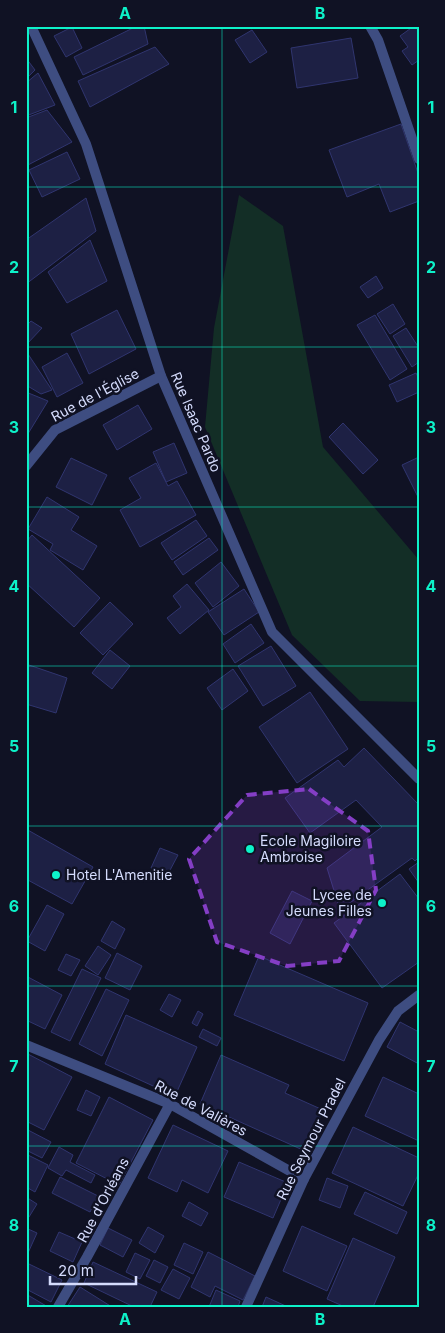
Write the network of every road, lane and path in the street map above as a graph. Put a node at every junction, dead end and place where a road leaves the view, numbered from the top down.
1 (31, 26) edge
2 (370, 26) edge
3 (419, 159) edge
4 (161, 376) junction
5 (26, 465) edge
6 (419, 779) edge
7 (419, 995) edge
8 (26, 1045) edge
9 (170, 1104) junction
10 (304, 1179) junction
11 (58, 1307) edge
12 (246, 1307) edge

1 - 4 street, Rue Isaac Pardo
2 - 3 street
4 - 5 street, Rue de l'Église
4 - 6 street, Rue Isaac Pardo
7 - 10 street, Rue Seymour Pradel
8 - 9 street, Rue de Valières
9 - 10 street, Rue de Valières
9 - 11 street, Rue d'Orléans
10 - 12 street, Rue Seymour Pradel

